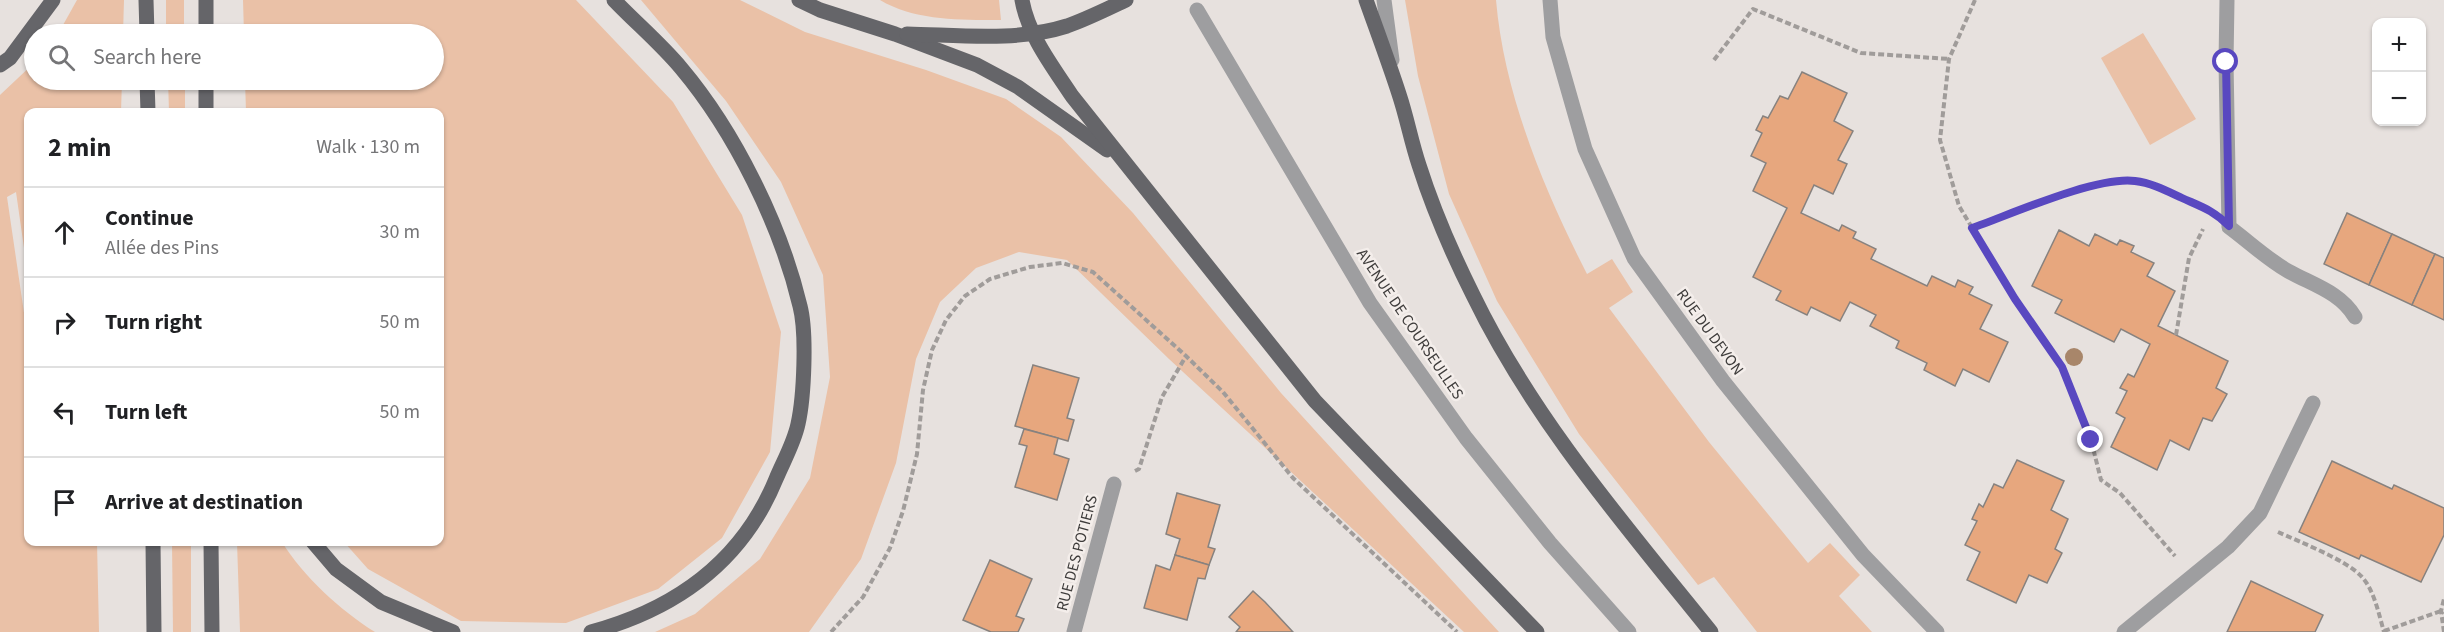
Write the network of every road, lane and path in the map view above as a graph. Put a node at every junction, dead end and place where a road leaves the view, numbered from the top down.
1 (53, 0) edge
2 (146, 0) edge
3 (206, 0) edge
4 (615, 0) edge
5 (799, 0) edge
6 (1022, 0) edge
7 (1366, 0) edge
8 (1384, 0) edge
9 (1550, 0) edge
10 (1975, 0) edge
11 (2227, 0) edge
12 (1120, 3) edge
13 (1197, 10) dead end
14 (35, 24) edge
15 (147, 24) edge
16 (206, 24) edge
17 (1034, 32) junction
18 (895, 34) junction
19 (24, 39) edge
20 (1949, 59) junction
21 (1714, 60) dead end
22 (0, 65) edge
23 (147, 90) edge
24 (206, 90) edge
25 (1400, 95) junction
26 (148, 108) edge
27 (206, 108) edge
28 (1125, 163) junction
29 (2216, 213) junction
30 (2229, 226) junction
31 (1972, 228) junction
32 (2355, 317) dead end
33 (2176, 335) dead end
34 (1186, 356) junction
35 (2313, 403) dead end
36 (1114, 484) joint
37 (2288, 537) dead end
38 (153, 546) edge
39 (211, 546) edge
40 (316, 546) edge
41 (2193, 576) junction
42 (2444, 599) edge
43 (2442, 612) edge
44 (2384, 631) edge
45 (154, 632) edge
46 (212, 632) edge
47 (453, 632) edge
48 (591, 632) edge
49 (831, 632) edge
50 (1074, 632) edge
51 (1457, 632) edge
52 (1537, 632) edge
53 (1629, 632) edge
54 (1711, 632) edge
55 (1937, 632) edge
56 (2124, 632) edge
57 (2444, 632) edge

1 - 14 main road
2 - 15 main road
3 - 16 main road
4 - 48 main road
5 - 18 main road
6 - 17 main road
7 - 25 main road
8 - 25 street
9 - 55 street, RUE DU DEVON
10 - 20 path
11 - 30 street
12 - 17 main road
13 - 53 street, AVENUE DE COURSEULLES
17 - 18 main road
17 - 28 main road
18 - 28 main road
19 - 22 main road
20 - 21 path
20 - 31 path
23 - 26 main road
24 - 27 main road
25 - 54 main road
28 - 52 main road
29 - 30 path
29 - 31 path
29 - 33 path
30 - 32 street
31 - 41 path
34 - 36 path
34 - 49 path
34 - 51 path
35 - 41 street
36 - 50 street, RUE DES POTIERS
37 - 44 path
38 - 45 main road
39 - 46 main road
40 - 47 main road
41 - 56 street
42 - 43 path
43 - 44 path
43 - 57 path

